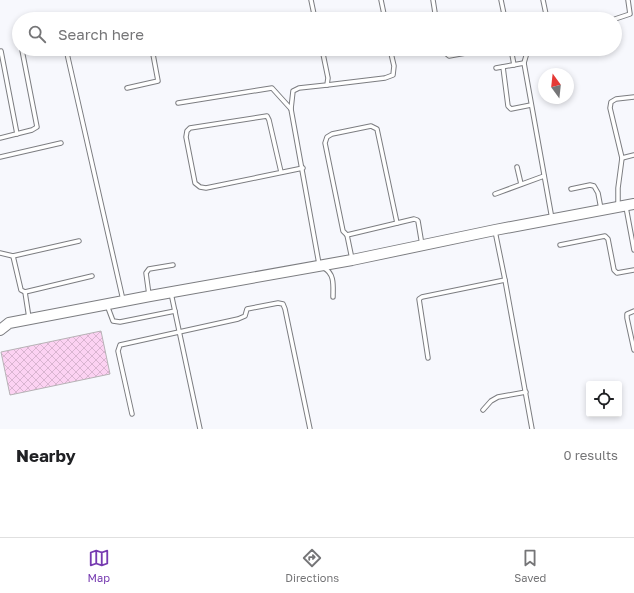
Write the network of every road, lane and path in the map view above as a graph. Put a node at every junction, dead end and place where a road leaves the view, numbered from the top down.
1 (311, 0) edge
2 (381, 0) edge
3 (433, 0) edge
4 (501, 0) edge
5 (543, 0) edge
6 (628, 0) edge
7 (314, 12) edge
8 (383, 12) edge
9 (435, 12) edge
10 (504, 12) edge
11 (546, 12) edge
12 (622, 17) edge
13 (1, 51) dead end
14 (23, 56) edge
15 (68, 56) edge
16 (153, 56) edge
17 (323, 56) edge
18 (392, 56) edge
19 (512, 56) edge
20 (526, 56) edge
21 (524, 63) junction
22 (514, 65) junction
23 (503, 67) junction
24 (496, 68) dead end
25 (327, 85) junction
26 (127, 88) dead end
27 (634, 97) edge
28 (178, 104) dead end
29 (531, 105) junction
30 (291, 109) junction
31 (17, 134) junction
32 (0, 138) edge
33 (61, 143) dead end
34 (634, 155) edge
35 (0, 156) edge
36 (622, 158) junction
37 (517, 167) dead end
38 (303, 168) junction
39 (281, 172) junction
40 (544, 176) junction
41 (521, 184) junction
42 (571, 188) dead end
43 (495, 194) dead end
44 (626, 206) edge
45 (601, 210) junction
46 (552, 220) junction
47 (397, 223) junction
48 (495, 230) junction
49 (347, 235) junction
50 (79, 241) dead end
51 (422, 245) junction
52 (560, 245) dead end
53 (634, 250) edge
54 (0, 253) edge
55 (13, 256) junction
56 (352, 260) junction
57 (173, 265) dead end
58 (320, 265) junction
59 (634, 270) edge
60 (92, 276) dead end
61 (505, 280) junction
62 (25, 292) junction
63 (171, 292) junction
64 (150, 296) junction
65 (333, 297) dead end
66 (124, 301) junction
67 (107, 304) junction
68 (175, 311) junction
69 (634, 311) edge
70 (29, 320) junction
71 (5, 322) edge
72 (0, 330) edge
73 (180, 332) junction
74 (634, 350) edge
75 (428, 358) dead end
76 (526, 392) junction
77 (482, 410) dead end
78 (132, 414) dead end
79 (200, 429) edge
80 (310, 429) edge
81 (532, 429) edge

1 - 7 lane
2 - 8 lane
3 - 9 lane
4 - 10 lane
5 - 11 lane
6 - 12 lane
13 - 31 lane
14 - 31 lane
15 - 66 lane
16 - 26 lane
17 - 25 lane
18 - 25 lane
19 - 22 lane
20 - 21 lane
21 - 22 lane
21 - 29 lane
22 - 23 lane
23 - 24 lane
23 - 29 lane
25 - 30 lane
27 - 36 lane
28 - 30 lane
29 - 40 lane
30 - 38 lane
31 - 32 lane
33 - 35 lane
34 - 36 lane
36 - 44 lane
37 - 41 lane
38 - 39 lane
38 - 58 lane
39 - 39 lane
40 - 41 lane
40 - 46 lane
41 - 43 lane
42 - 45 lane
44 - 45 street
44 - 53 lane
45 - 46 street
46 - 48 street
47 - 49 lane
47 - 49 lane
47 - 51 lane
48 - 51 street
48 - 61 lane
49 - 56 lane
50 - 55 lane
51 - 56 street
52 - 59 lane
54 - 55 lane
55 - 62 lane
56 - 58 street
57 - 64 lane
58 - 63 street
58 - 65 lane
60 - 62 lane
61 - 75 lane
61 - 76 lane
62 - 70 lane
63 - 64 street
63 - 68 lane
64 - 66 street
66 - 67 street
67 - 68 lane
67 - 70 street
68 - 73 lane
69 - 74 lane
70 - 71 street
71 - 72 street
73 - 78 lane
73 - 79 lane
73 - 80 lane
76 - 77 lane
76 - 81 lane

